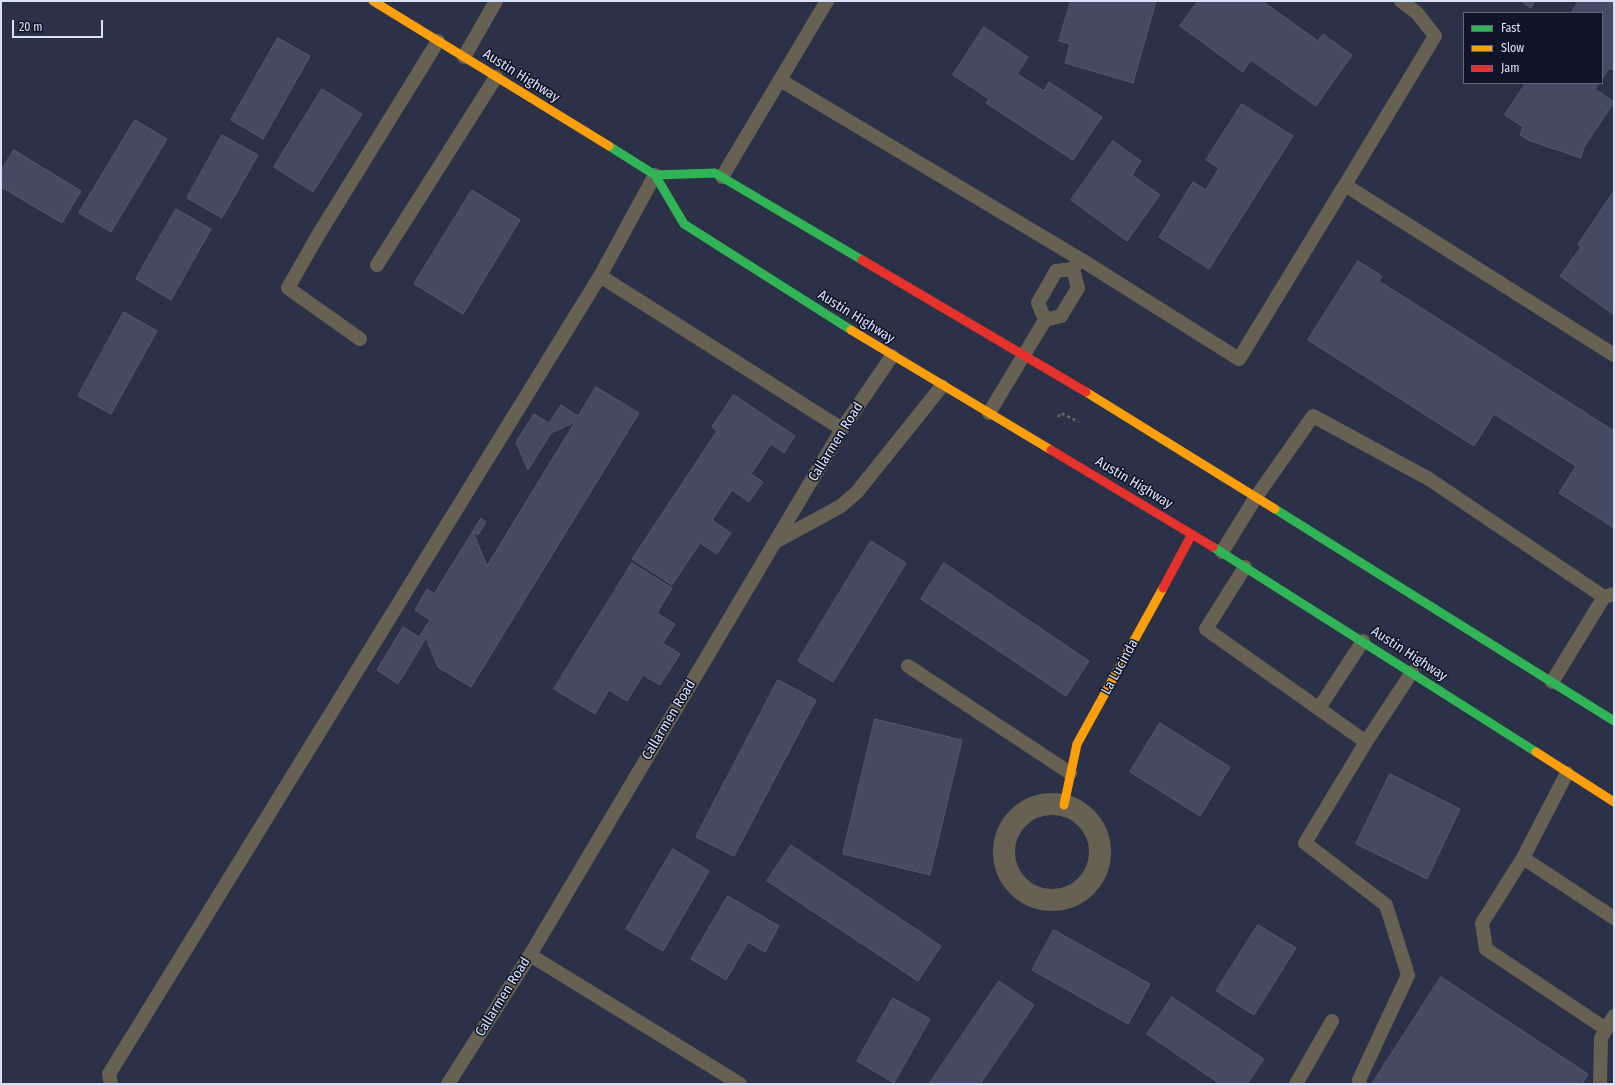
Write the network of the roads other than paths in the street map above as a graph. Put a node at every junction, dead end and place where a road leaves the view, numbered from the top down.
1 (373, 1) edge
2 (496, 1) edge
3 (828, 1) edge
4 (1401, 1) edge
5 (438, 41) junction
6 (464, 57) junction
7 (496, 77) junction
8 (780, 80) junction
9 (655, 175) junction
10 (722, 177) junction
11 (1345, 184) junction
12 (1076, 264) junction
13 (376, 266) dead end
14 (600, 276) junction
15 (1044, 320) junction
16 (360, 339) dead end
17 (1614, 355) edge
18 (892, 356) junction
19 (1024, 356) junction
20 (942, 386) junction
21 (989, 413) junction
22 (842, 430) junction
23 (1256, 497) junction
24 (1192, 534) junction
25 (775, 542) junction
26 (1222, 552) junction
27 (1245, 567) junction
28 (1609, 595) edge
29 (1363, 641) junction
30 (908, 666) dead end
31 (1412, 672) junction
32 (1552, 682) junction
33 (1319, 708) junction
34 (1614, 721) edge
35 (1366, 742) junction
36 (1070, 773) junction
37 (1567, 773) junction
38 (1614, 802) edge
39 (1064, 805) junction
40 (1523, 858) junction
41 (1614, 918) edge
42 (530, 955) junction
43 (1614, 1016) edge
44 (1332, 1022) dead end
45 (1606, 1029) junction
46 (111, 1084) edge
47 (448, 1084) edge
48 (740, 1084) edge
49 (1296, 1084) edge
50 (1360, 1084) edge
51 (1600, 1084) edge

1 - 5 main road, Austin Highway
2 - 6 lane
3 - 8 lane
4 - 11 lane
5 - 6 main road, Austin Highway
5 - 16 lane
6 - 7 main road, Austin Highway
7 - 9 main road, Austin Highway
7 - 13 lane
8 - 10 lane
8 - 12 lane
9 - 10 main road
9 - 14 lane
9 - 18 main road, Austin Highway
10 - 19 main road
11 - 12 lane
11 - 17 lane
12 - 15 lane
12 - 15 lane
14 - 22 lane
14 - 46 lane
15 - 19 lane
18 - 20 main road, Austin Highway
18 - 22 lane, Callarmen Road
19 - 21 lane
19 - 23 main road
20 - 21 main road, Austin Highway
20 - 25 lane
21 - 24 main road, Austin Highway
22 - 25 lane, Callarmen Road
23 - 26 lane
23 - 28 lane
23 - 32 main road
24 - 26 main road, Austin Highway
24 - 36 main road, La Lucinda
25 - 42 lane, Callarmen Road
26 - 27 main road, Austin Highway
27 - 29 main road, Austin Highway
27 - 33 lane
28 - 32 lane
29 - 31 main road, Austin Highway
29 - 33 lane
30 - 36 lane
31 - 35 lane
31 - 37 main road, Austin Highway
32 - 34 main road
33 - 35 lane
35 - 50 lane
36 - 39 main road, La Lucinda
37 - 38 main road, Austin Highway
37 - 40 lane
39 - 39 street
40 - 41 lane
40 - 45 lane
42 - 47 lane, Callarmen Road
42 - 48 lane
43 - 45 lane
44 - 49 lane
45 - 51 lane

